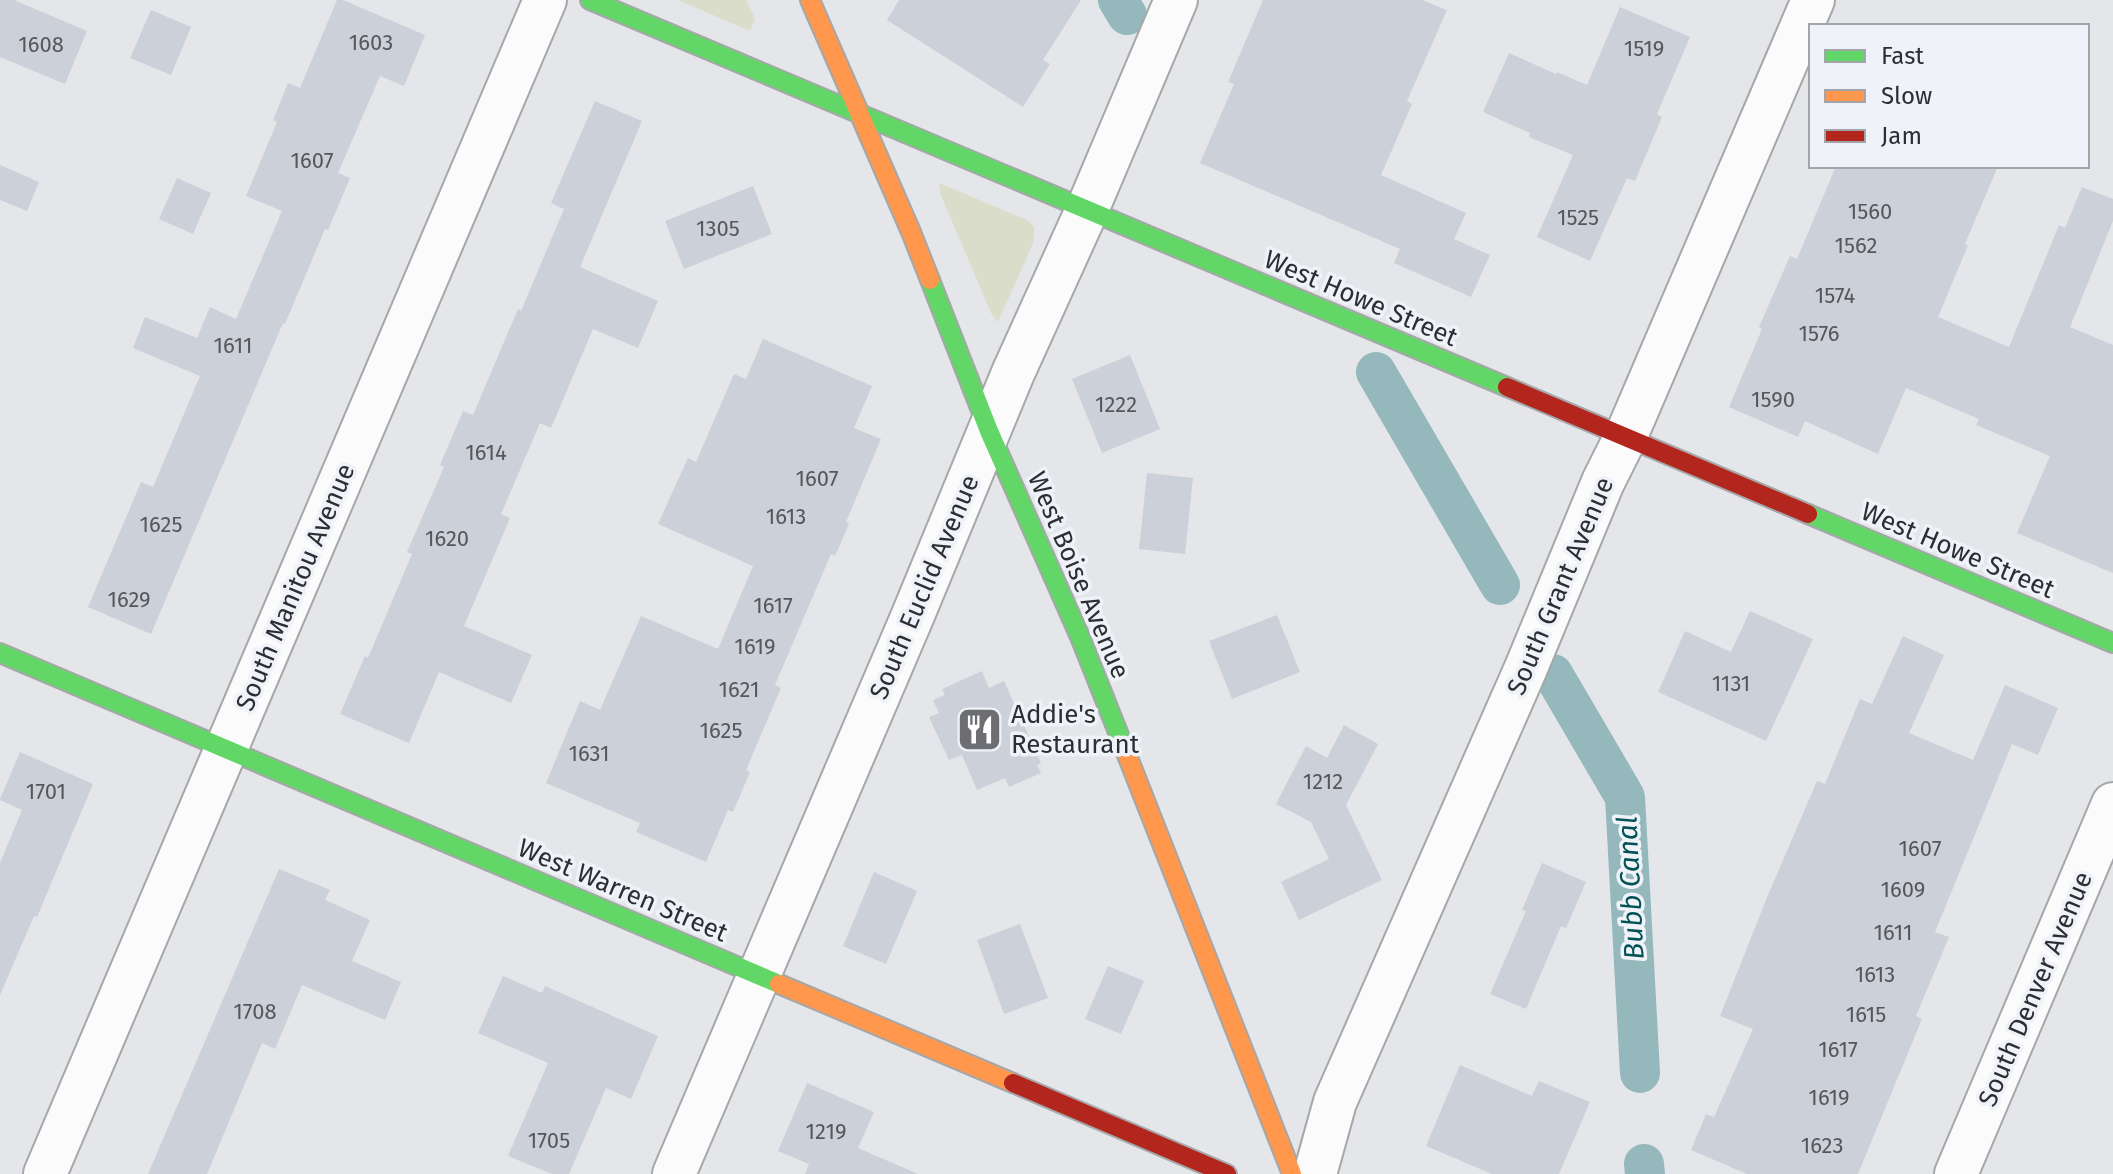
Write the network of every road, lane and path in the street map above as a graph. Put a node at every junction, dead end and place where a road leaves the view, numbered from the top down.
1 (545, 0) edge
2 (590, 0) edge
3 (810, 0) edge
4 (1176, 0) edge
5 (1813, 0) edge
6 (859, 114) junction
7 (1087, 210) junction
8 (989, 431) junction
9 (1626, 436) junction
10 (2113, 643) edge
11 (0, 653) edge
12 (226, 749) junction
13 (2113, 804) edge
14 (759, 975) junction
15 (45, 1174) edge
16 (674, 1174) edge
17 (1227, 1174) edge
18 (1292, 1174) edge
19 (1315, 1174) edge
20 (1956, 1174) edge

1 - 12 street, South Manitou Avenue
2 - 6 street, West Howe Street
3 - 6 street, West Boise Avenue
4 - 7 street, South Euclid Avenue
5 - 9 street, South Grant Avenue
6 - 7 street, West Howe Street
6 - 8 street, West Boise Avenue
7 - 8 street, South Euclid Avenue
7 - 9 street, West Howe Street
8 - 14 street, South Euclid Avenue
8 - 18 street, West Boise Avenue
9 - 10 street, West Howe Street
9 - 19 street, South Grant Avenue
11 - 12 street, West Warren Street
12 - 14 street, West Warren Street
12 - 15 street, South Manitou Avenue
13 - 20 street, South Denver Avenue
14 - 16 street, South Euclid Avenue
14 - 17 street, West Warren Street

